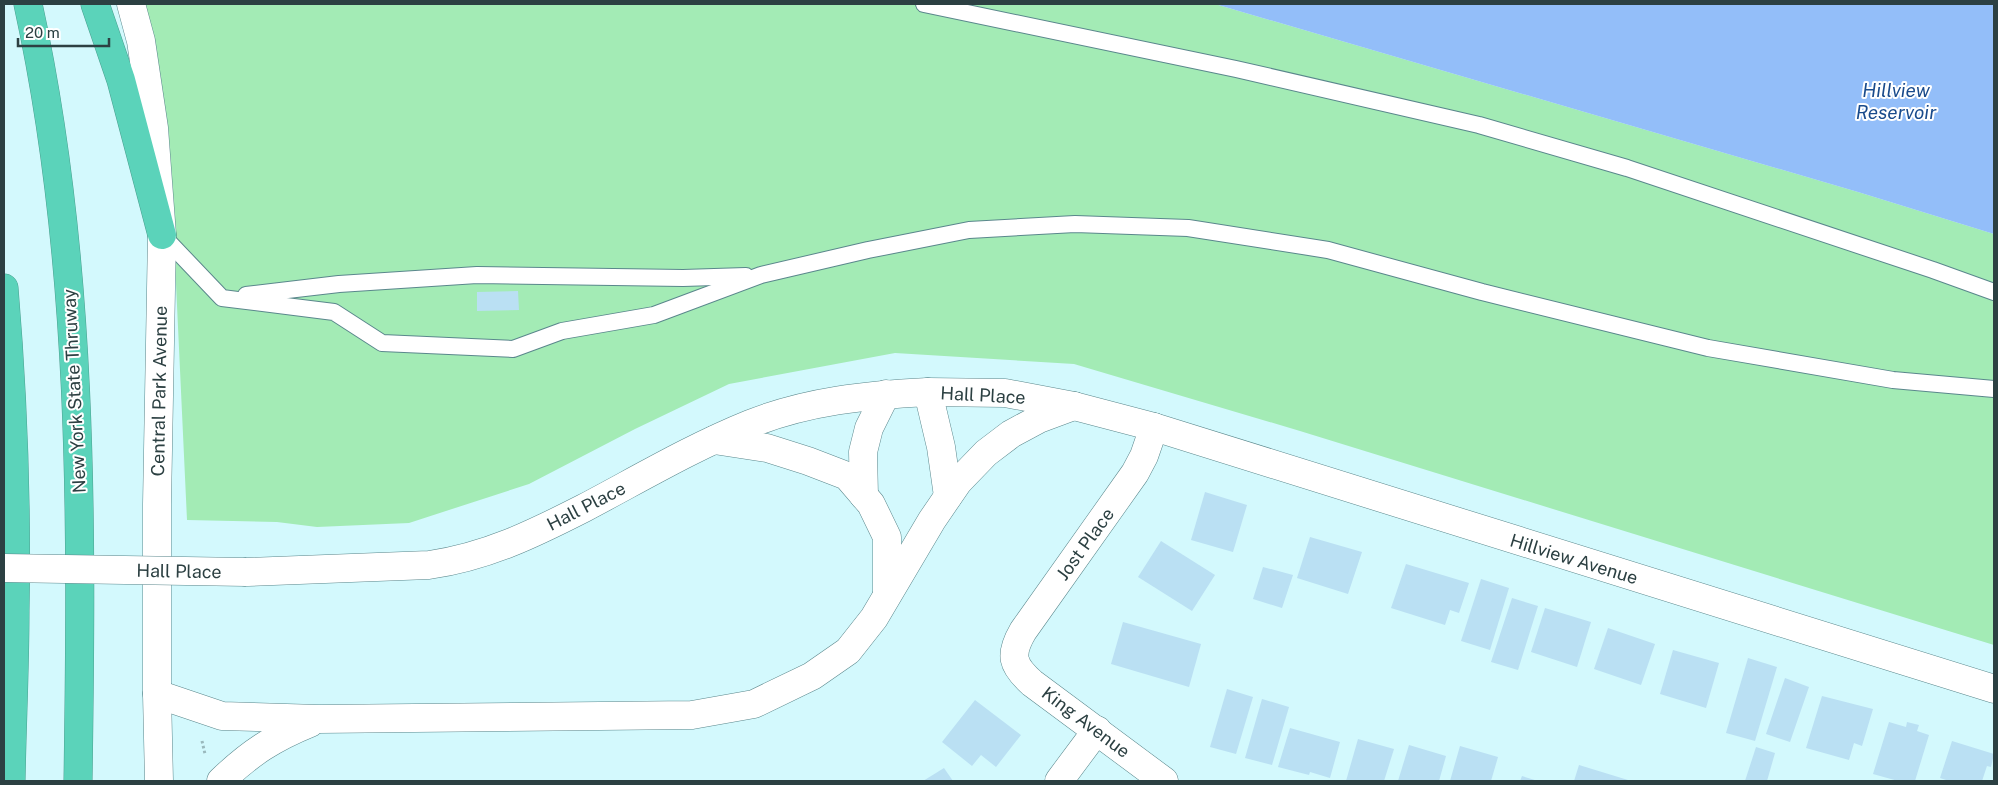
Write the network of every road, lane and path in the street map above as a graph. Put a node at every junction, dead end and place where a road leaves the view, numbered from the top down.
1 (28, 4) edge
2 (95, 4) edge
3 (131, 4) edge
4 (924, 4) edge
5 (162, 235) junction
6 (761, 275) junction
7 (4, 288) edge
8 (1994, 292) edge
9 (222, 298) junction
10 (1994, 389) edge
11 (928, 392) junction
12 (886, 394) junction
13 (1074, 406) junction
14 (1154, 427) junction
15 (714, 440) junction
16 (864, 496) junction
17 (948, 496) junction
18 (4, 568) edge
19 (887, 595) junction
20 (1014, 658) joint
21 (1994, 689) edge
22 (156, 694) junction
23 (319, 719) junction
24 (1097, 730) junction
25 (11, 781) edge
26 (78, 781) edge
27 (159, 781) edge
28 (221, 781) edge
29 (1059, 781) edge
30 (1164, 781) edge

1 - 26 highway, New York State Thruway
2 - 5 highway
3 - 5 street, Central Park Avenue
4 - 8 lane
5 - 9 lane
5 - 22 street, Central Park Avenue
6 - 9 lane
6 - 9 lane
6 - 10 lane
7 - 25 highway
11 - 12 street, Hall Place
11 - 13 street, Hall Place
11 - 17 street
12 - 15 street, Hall Place
12 - 16 street
13 - 14 street, Hall Place
13 - 17 street
14 - 20 street, Jost Place
14 - 21 street, Hillview Avenue
15 - 16 street
15 - 18 street, Hall Place, bridge
16 - 19 street
17 - 19 street
19 - 23 street
20 - 24 street, King Avenue
22 - 23 street
22 - 27 street, Central Park Avenue
23 - 28 street
24 - 29 street
24 - 30 street, King Avenue

